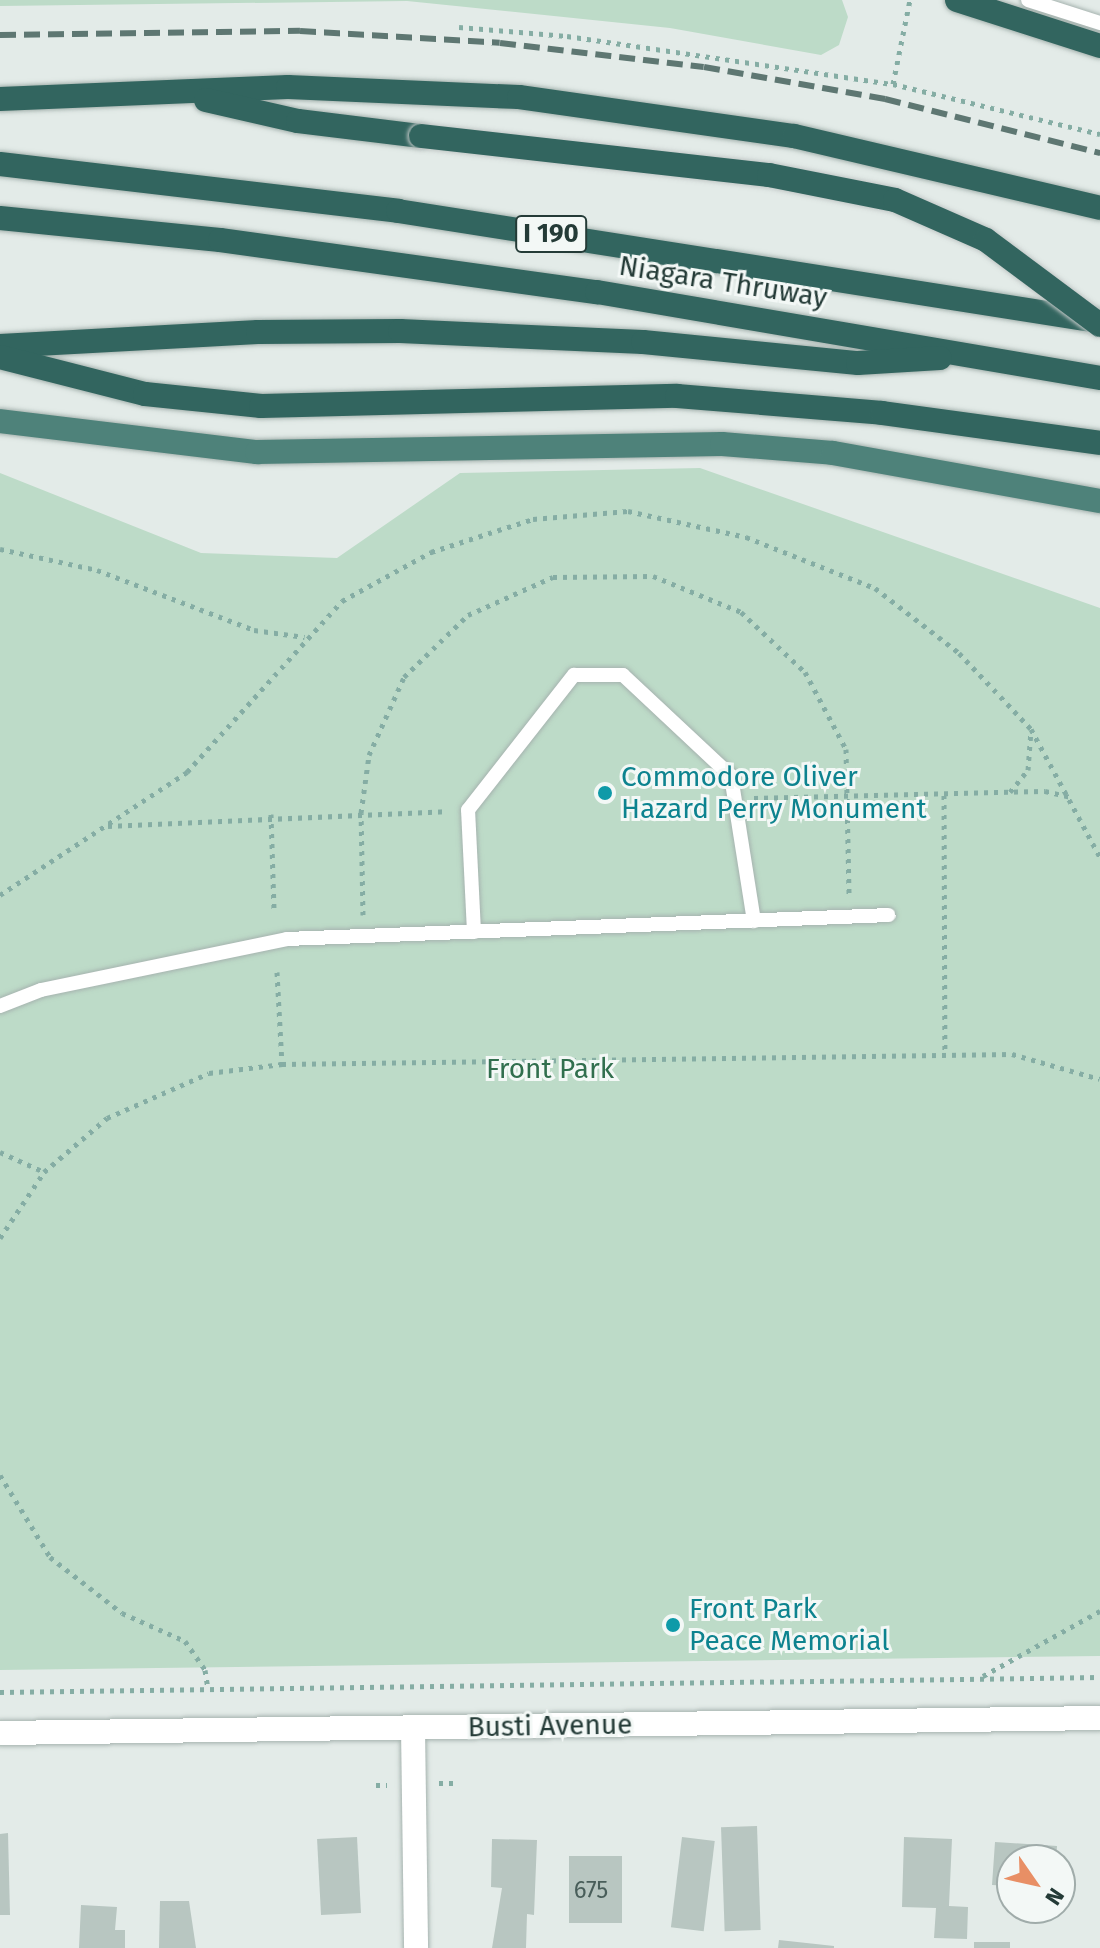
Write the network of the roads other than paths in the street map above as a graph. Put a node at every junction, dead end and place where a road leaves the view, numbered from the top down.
1 (957, 0) edge
2 (1028, 0) edge
3 (1100, 23) edge
4 (1100, 46) edge
5 (182, 94) junction
6 (0, 99) edge
7 (0, 164) edge
8 (1100, 208) edge
9 (0, 218) edge
10 (1100, 323) edge
11 (0, 346) edge
12 (980, 356) junction
13 (0, 357) edge
14 (1100, 378) edge
15 (0, 421) edge
16 (1010, 433) junction
17 (1100, 443) edge
18 (1100, 453) edge
19 (1100, 501) edge
20 (889, 915) dead end
21 (754, 921) junction
22 (474, 932) junction
23 (0, 1006) edge
24 (1100, 1718) edge
25 (413, 1728) junction
26 (0, 1733) edge
27 (416, 1948) edge

1 - 4 highway
2 - 3 lane
5 - 6 highway
5 - 8 highway
5 - 10 highway, bridge
7 - 10 highway, Niagara Thruway / I 190
9 - 12 highway, Niagara Thruway / I 190
11 - 12 highway
12 - 14 highway, Niagara Thruway / I 190
13 - 16 highway
15 - 19 highway
16 - 17 highway
16 - 18 highway
20 - 21 lane
21 - 22 lane
21 - 22 lane
22 - 23 lane
24 - 25 street, Busti Avenue
25 - 26 street, Busti Avenue
25 - 27 street

